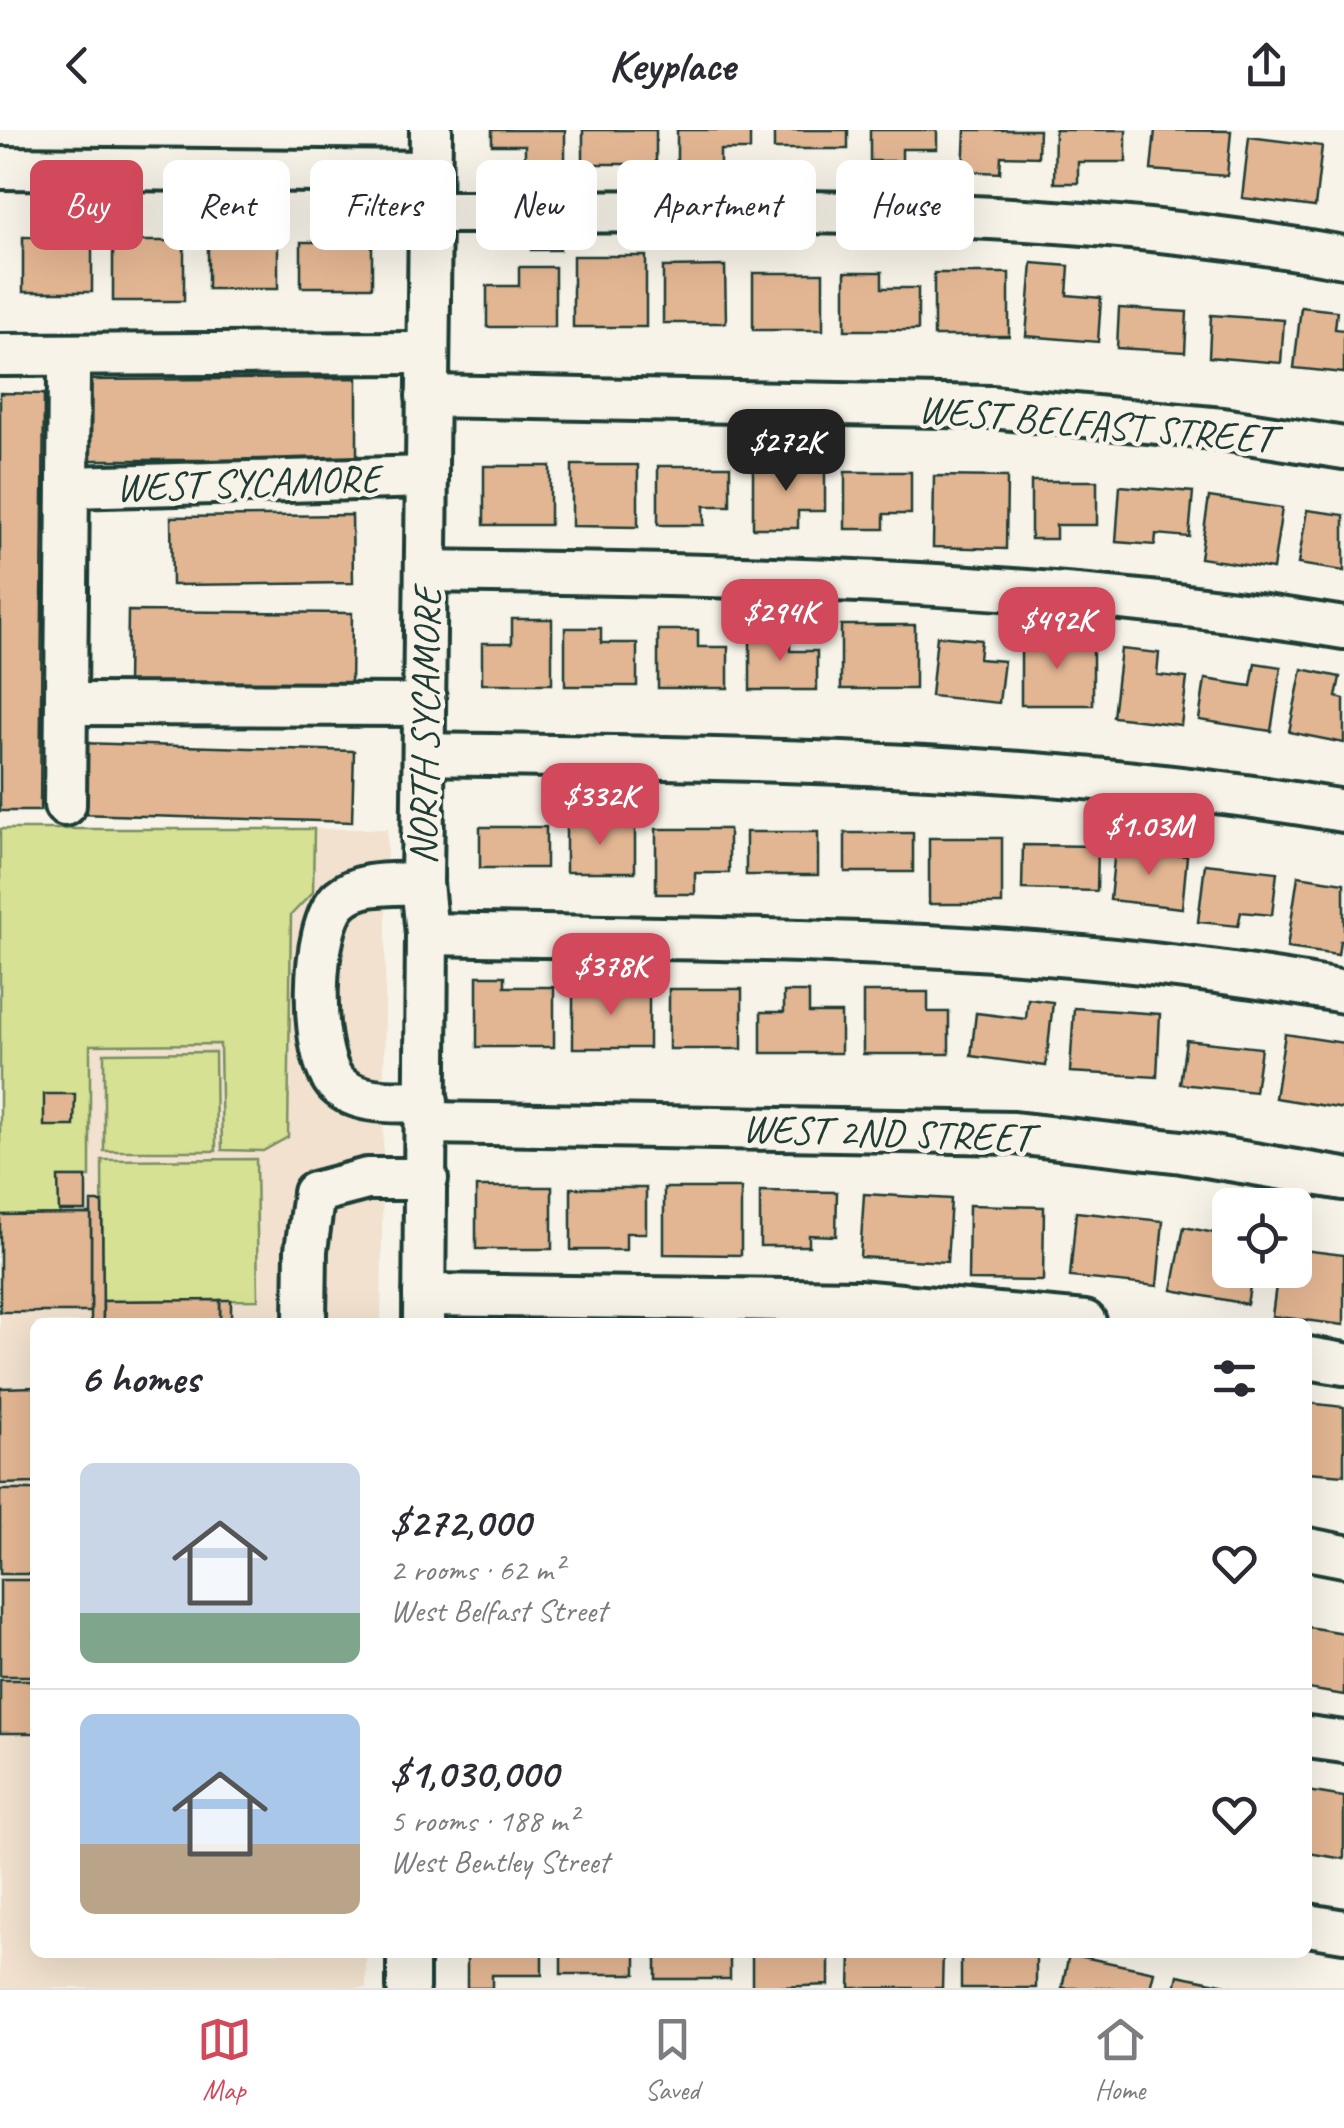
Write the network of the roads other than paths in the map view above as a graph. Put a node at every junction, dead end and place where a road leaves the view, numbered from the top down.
1 (430, 130) edge
2 (430, 160) edge
3 (0, 168) edge
4 (310, 171) edge
5 (456, 212) edge
6 (429, 250) edge
7 (1344, 257) edge
8 (428, 353) junction
9 (0, 355) edge
10 (69, 374) dead end
11 (428, 396) junction
12 (1344, 448) edge
13 (426, 478) junction
14 (69, 487) junction
15 (426, 571) junction
16 (1344, 628) edge
17 (67, 704) junction
18 (424, 705) junction
19 (424, 754) junction
20 (65, 806) dead end
21 (1344, 811) edge
22 (422, 883) junction
23 (428, 934) junction
24 (1344, 992) edge
25 (428, 1112) junction
26 (426, 1179) junction
27 (1344, 1179) edge
28 (424, 1309) edge
29 (305, 1318) edge
30 (1042, 1318) edge
31 (1312, 1359) edge
32 (1344, 1364) edge
33 (1312, 1550) edge
34 (1344, 1556) edge
35 (1312, 1738) edge
36 (1344, 1742) edge
37 (1312, 1925) edge
38 (1344, 1931) edge
39 (408, 1958) edge
40 (408, 1988) edge

1 - 2 street, NORTH SYCAMORE
3 - 4 street
5 - 7 street
6 - 8 street, NORTH SYCAMORE
8 - 9 street
8 - 11 street, NORTH SYCAMORE
10 - 14 street
11 - 12 street, WEST BELFAST STREET
11 - 13 street, NORTH SYCAMORE
13 - 14 street, WEST SYCAMORE
13 - 15 street, NORTH SYCAMORE
14 - 17 street
15 - 16 street
15 - 18 street, NORTH SYCAMORE
17 - 18 street
17 - 20 street
18 - 19 street, NORTH SYCAMORE
19 - 21 street
19 - 22 street, NORTH SYCAMORE
22 - 23 street, NORTH SYCAMORE
22 - 25 street, WEST 2ND STREET
23 - 24 street
23 - 25 street, NORTH SYCAMORE
25 - 26 street, NORTH SYCAMORE
25 - 27 street, WEST 2ND STREET
26 - 28 street, NORTH SYCAMORE
26 - 29 street
28 - 30 street
31 - 32 street
33 - 34 street
35 - 36 street
37 - 38 street
39 - 40 street

